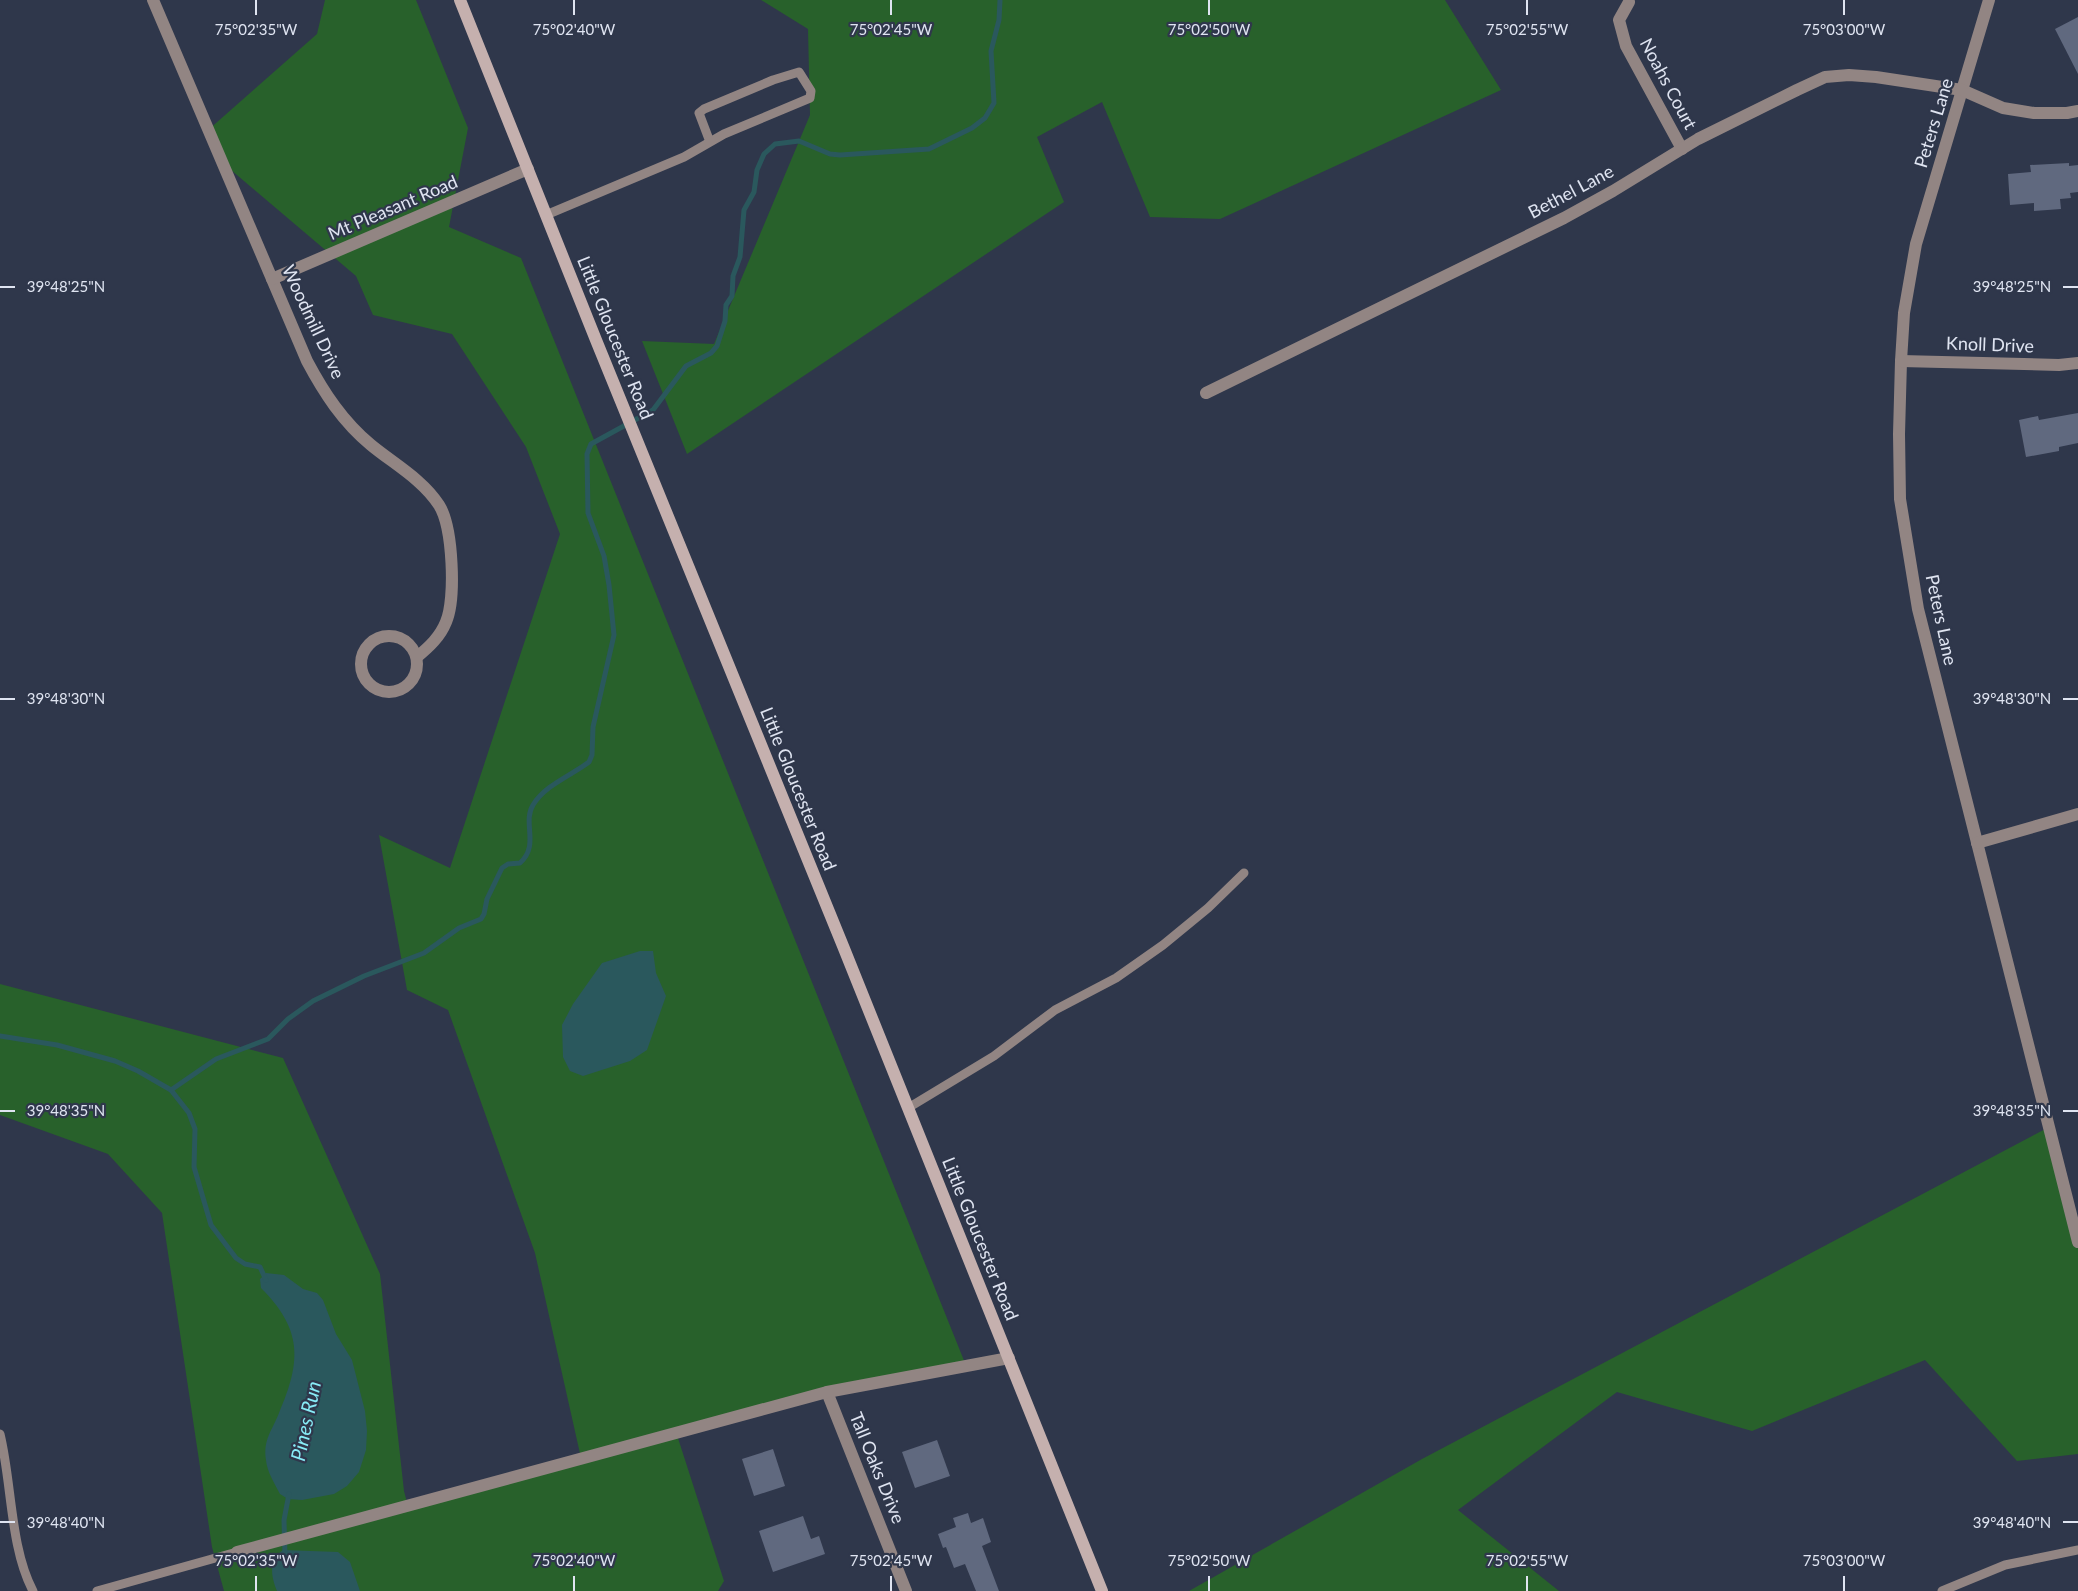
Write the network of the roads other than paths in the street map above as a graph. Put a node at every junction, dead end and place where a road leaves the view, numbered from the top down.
1 (153, 0) edge
2 (460, 0) edge
3 (1989, 0) edge
4 (1629, 2) dead end
5 (1962, 90) junction
6 (2078, 111) edge
7 (710, 142) junction
8 (1682, 150) junction
9 (528, 169) junction
10 (546, 215) junction
11 (272, 279) junction
12 (1901, 361) junction
13 (2078, 363) edge
14 (1206, 393) dead end
15 (417, 657) junction
16 (2078, 814) edge
17 (1977, 843) junction
18 (1244, 873) dead end
19 (908, 1108) junction
20 (2078, 1242) edge
21 (1009, 1358) junction
22 (827, 1392) junction
23 (0, 1434) edge
24 (0, 1474) edge
25 (10, 1485) junction
26 (2078, 1550) edge
27 (237, 1552) joint
28 (33, 1591) edge
29 (97, 1591) edge
30 (906, 1591) edge
31 (1102, 1591) edge
32 (1942, 1591) edge

1 - 11 street, Woodmill Drive
2 - 9 street, Little Gloucester Road
3 - 5 street, Peters Lane
4 - 8 street, Noahs Court
5 - 6 street
5 - 8 street, Bethel Lane
5 - 12 street, Peters Lane
7 - 7 lane
7 - 10 lane
8 - 14 street, Bethel Lane
9 - 10 street, Little Gloucester Road
9 - 11 street, Mt Pleasant Road
10 - 19 street, Little Gloucester Road
11 - 15 street, Woodmill Drive
12 - 13 street, Knoll Drive
12 - 17 street, Peters Lane
15 - 15 street, Woodmill Drive
16 - 17 street
17 - 20 street, Peters Lane
18 - 19 lane
19 - 21 street, Little Gloucester Road
21 - 22 street
21 - 31 street, Little Gloucester Road
22 - 27 street
22 - 30 street, Tall Oaks Drive
23 - 25 lane
24 - 25 lane
25 - 28 lane
26 - 32 lane
27 - 29 lane

